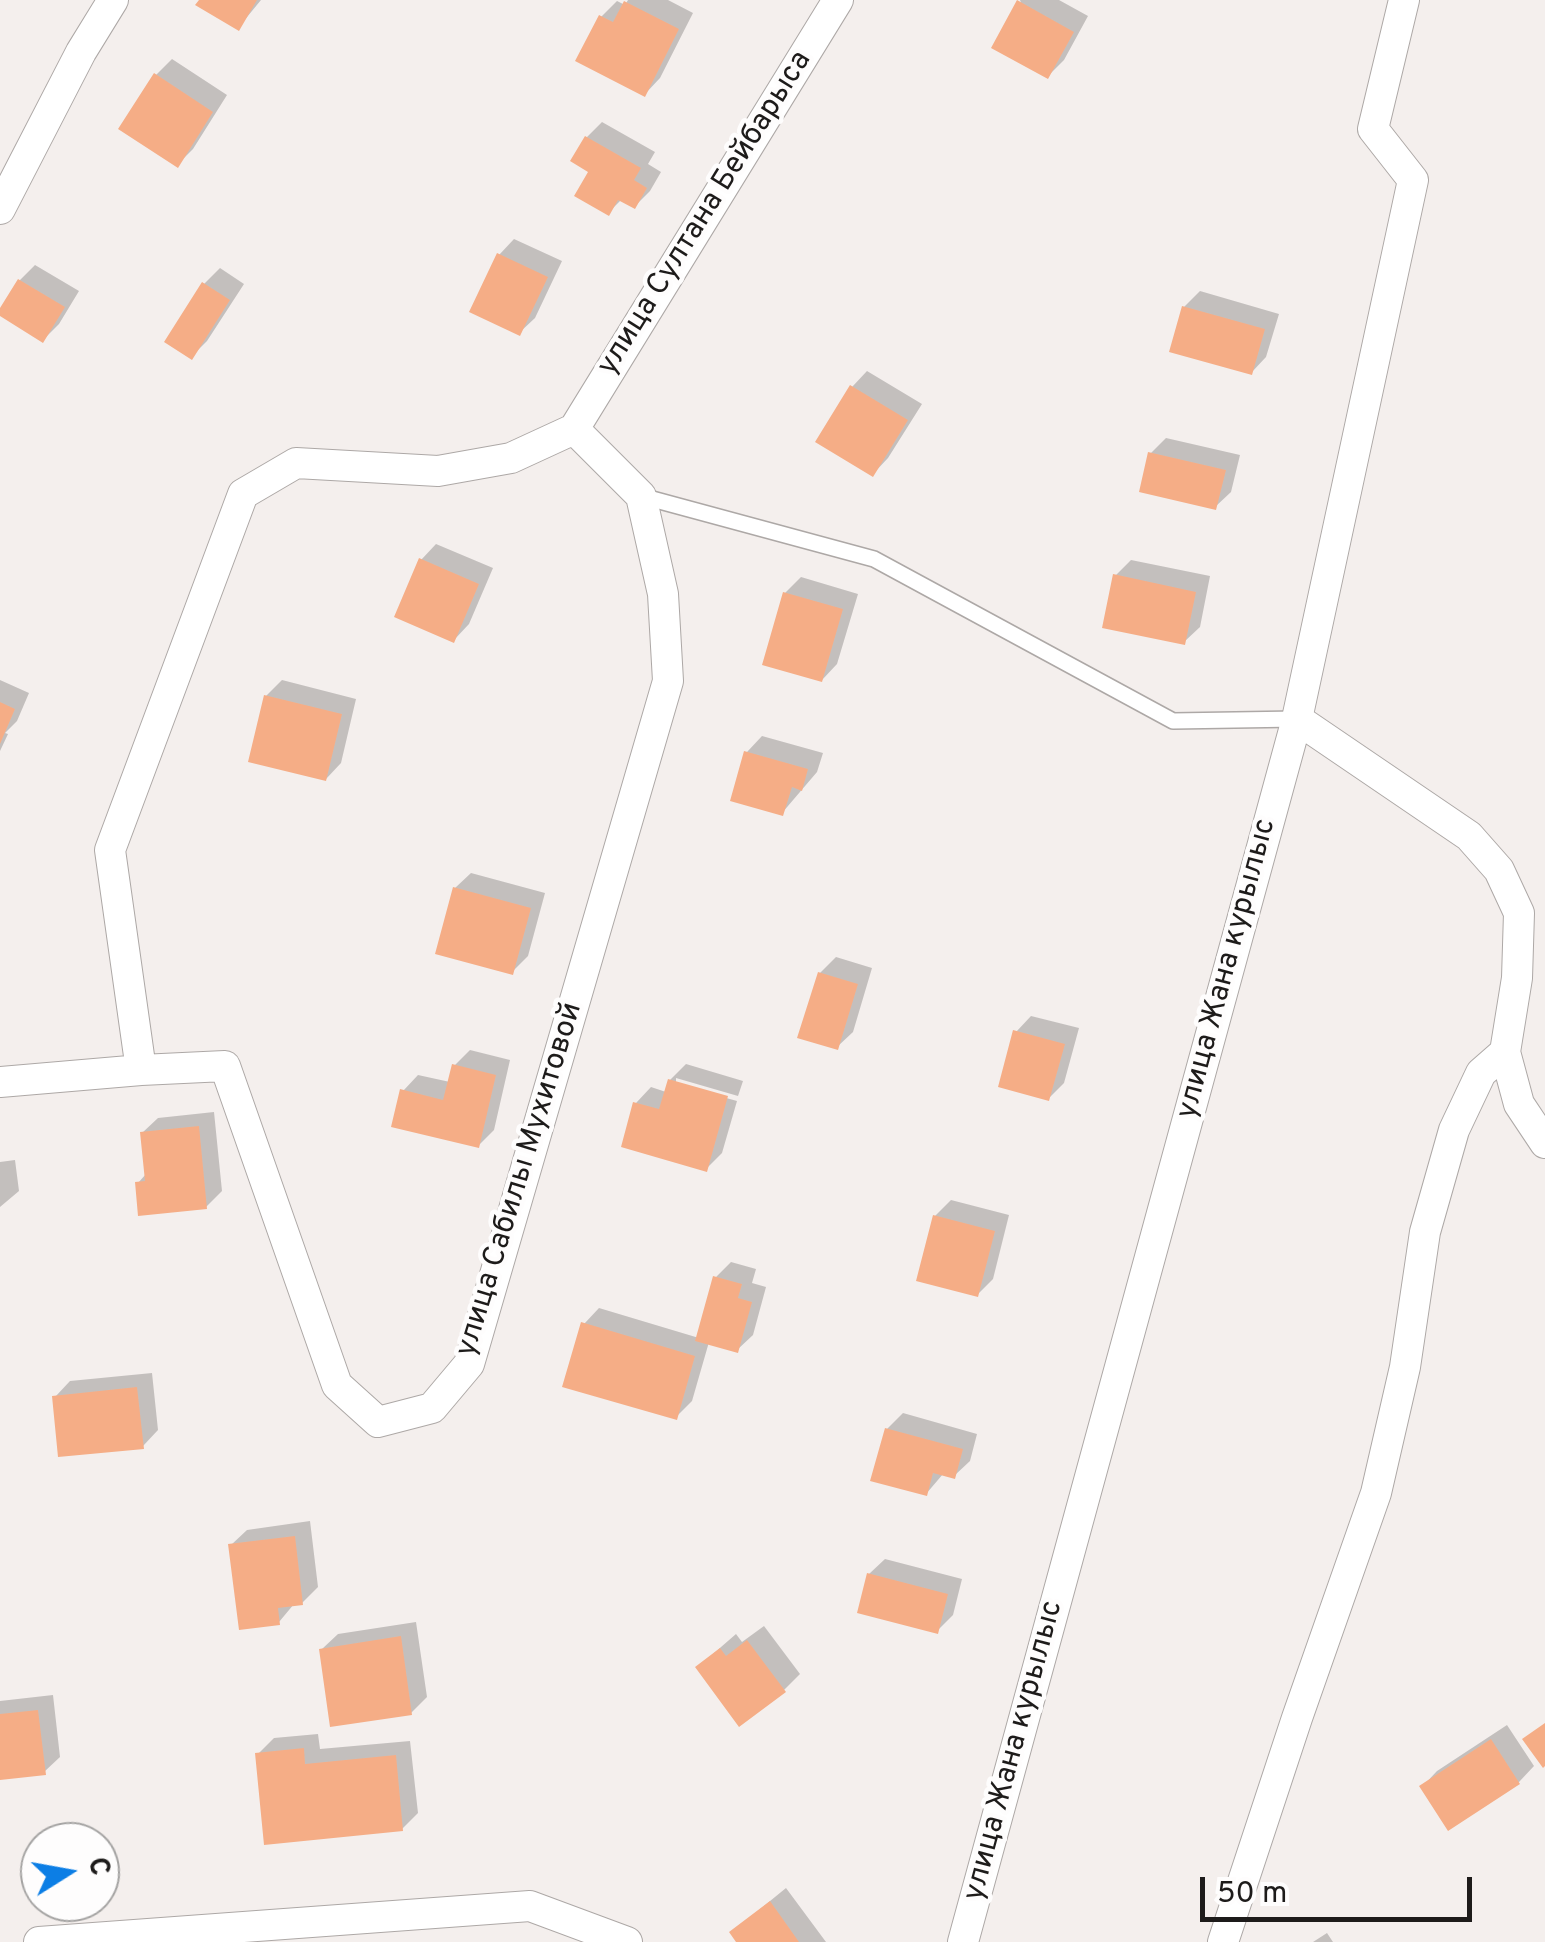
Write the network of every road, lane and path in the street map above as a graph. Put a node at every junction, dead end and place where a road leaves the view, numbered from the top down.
1 (113, 0) edge
2 (838, 0) edge
3 (1404, 0) edge
4 (0, 209) edge
5 (574, 428) junction
6 (641, 496) junction
7 (1297, 719) junction
8 (1505, 1052) junction
9 (141, 1070) junction
10 (0, 1082) edge
11 (1545, 1142) edge
12 (39, 1942) edge
13 (627, 1942) edge
14 (963, 1942) edge
15 (1224, 1942) edge

1 - 4 street
2 - 5 street, улица Султана Бейбарыса
3 - 7 street, улица Жана курылыс
5 - 6 street
5 - 9 street
6 - 7 lane
6 - 9 street, улица Сабилы Мухитовой
7 - 8 street
7 - 14 street, улица Жана курылыс
8 - 11 street
8 - 15 street
9 - 10 street, улица Сабилы Мухитовой
12 - 13 street

